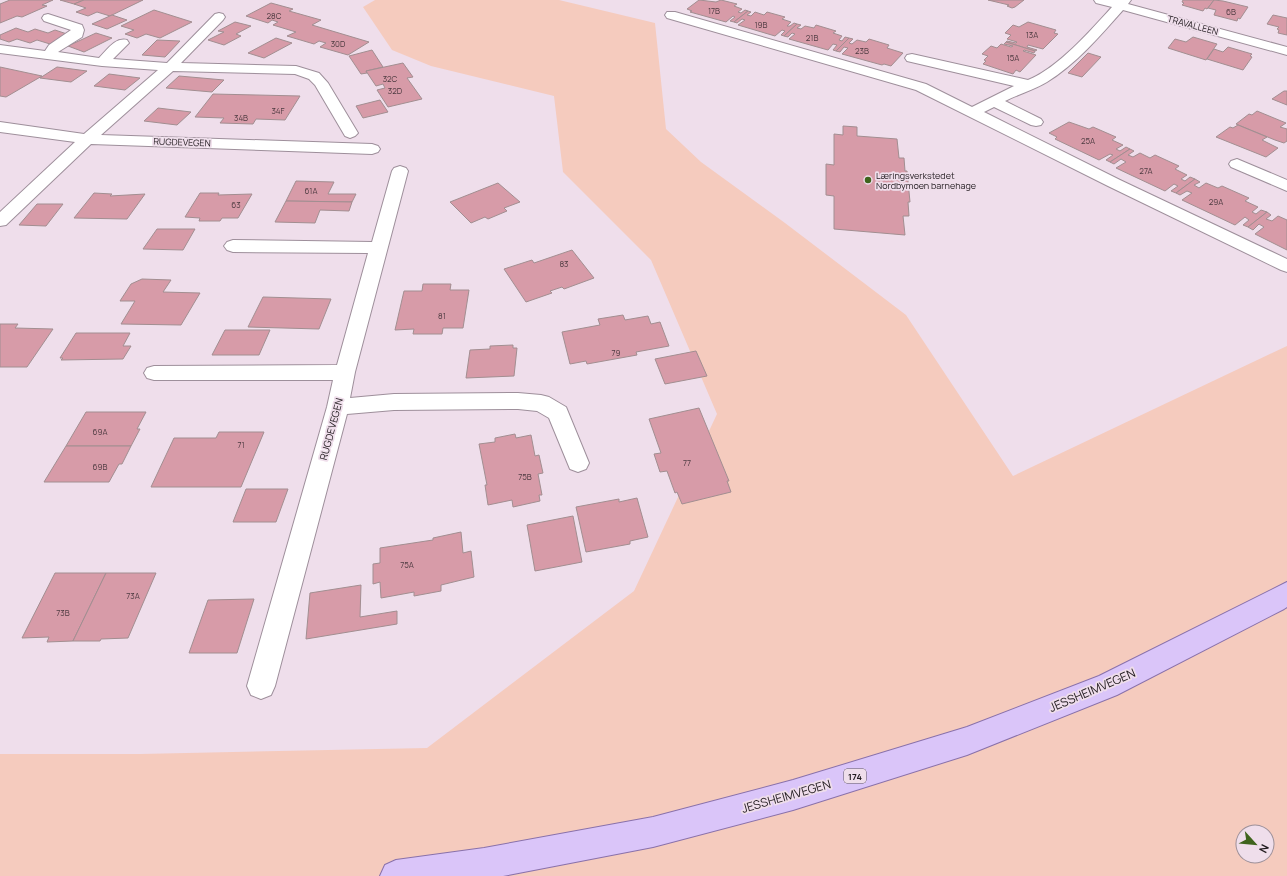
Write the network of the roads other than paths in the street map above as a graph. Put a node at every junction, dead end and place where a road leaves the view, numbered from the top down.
1 (1100, 0) edge
2 (1123, 3) edge
3 (671, 15) dead end
4 (219, 17) dead end
5 (48, 18) dead end
6 (122, 42) dead end
7 (0, 49) edge
8 (1287, 51) edge
9 (48, 56) junction
10 (912, 58) dead end
11 (102, 62) junction
12 (170, 66) junction
13 (1029, 85) junction
14 (994, 101) junction
15 (973, 112) junction
16 (1036, 122) dead end
17 (0, 127) edge
18 (350, 134) dead end
19 (87, 139) junction
20 (372, 149) dead end
21 (1237, 164) dead end
22 (400, 171) dead end
23 (1287, 186) edge
24 (0, 221) edge
25 (233, 246) dead end
26 (379, 248) junction
27 (1287, 266) edge
28 (344, 372) junction
29 (154, 373) dead end
30 (338, 407) junction
31 (578, 463) dead end
32 (1287, 593) edge
33 (261, 686) dead end
34 (396, 876) edge

1 - 2 street, TRAVALLEEN
2 - 8 street, TRAVALLEEN
2 - 13 street
3 - 15 street
4 - 12 street
5 - 9 street
6 - 11 street
7 - 9 street
9 - 11 street
10 - 13 street
11 - 12 street
12 - 18 street
12 - 19 street
13 - 14 street
14 - 15 street
14 - 16 street
15 - 27 street
17 - 19 street, RUGDEVEGEN
19 - 20 street, RUGDEVEGEN
19 - 24 street
21 - 23 street
22 - 26 street, RUGDEVEGEN
25 - 26 street
26 - 28 street, RUGDEVEGEN
28 - 29 street
28 - 30 street, RUGDEVEGEN
30 - 31 street
30 - 33 street, RUGDEVEGEN
32 - 34 main road, JESSHEIMVEGEN / 174

